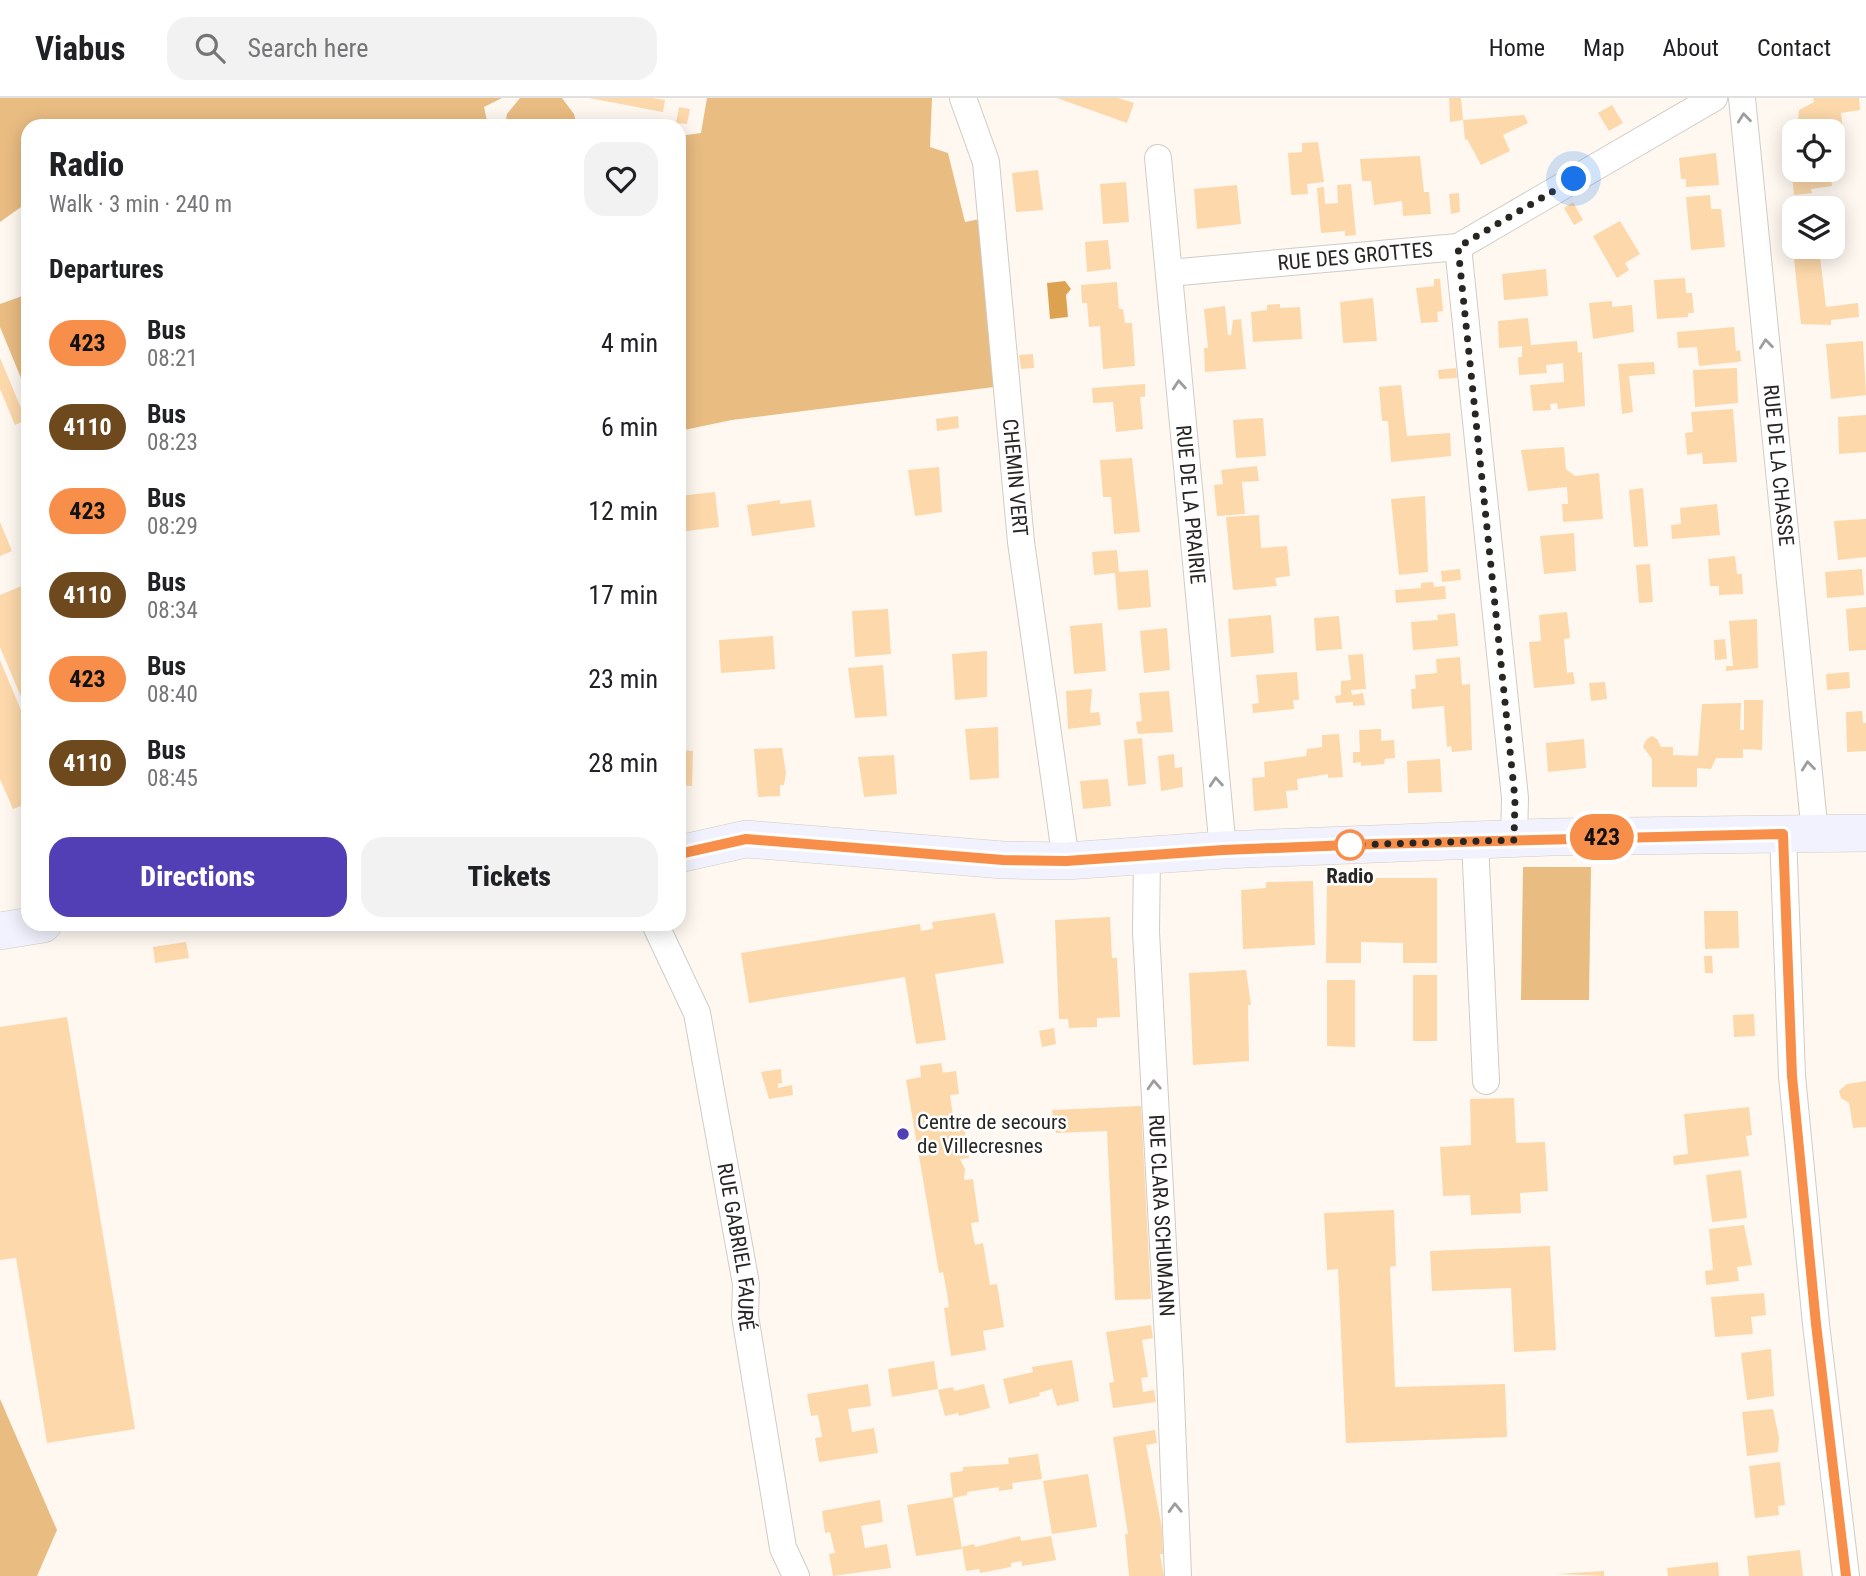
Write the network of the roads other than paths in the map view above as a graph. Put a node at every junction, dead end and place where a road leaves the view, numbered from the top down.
1 (963, 98) edge
2 (1714, 98) edge
3 (1742, 98) edge
4 (1158, 158) dead end
5 (1458, 247) junction
6 (1168, 273) junction
7 (1866, 833) edge
8 (1799, 834) junction
9 (1514, 840) junction
10 (1475, 841) junction
11 (1223, 850) junction
12 (686, 852) edge
13 (1147, 856) junction
14 (1066, 861) junction
15 (21, 928) edge
16 (0, 931) edge
17 (658, 931) edge
18 (1486, 1081) dead end
19 (796, 1576) edge
20 (1178, 1576) edge
21 (1846, 1576) edge

1 - 14 street, CHEMIN VERT
2 - 5 street, RUE DES GROTTES
8 -> 3 street, RUE DE LA CHASSE
4 - 6 street, RUE DE LA PRAIRIE
5 - 6 street, RUE DES GROTTES
5 - 9 street
11 -> 6 street, RUE DE LA PRAIRIE
7 - 8 street
8 - 9 street
8 - 21 street, RUE DE LA CHASSE
9 - 10 street
10 - 11 street
10 - 18 street
11 - 13 street
12 - 14 street
13 - 14 street
20 -> 13 street, RUE CLARA SCHUMANN
15 - 16 street
17 - 19 street, RUE GABRIEL FAURÉ

